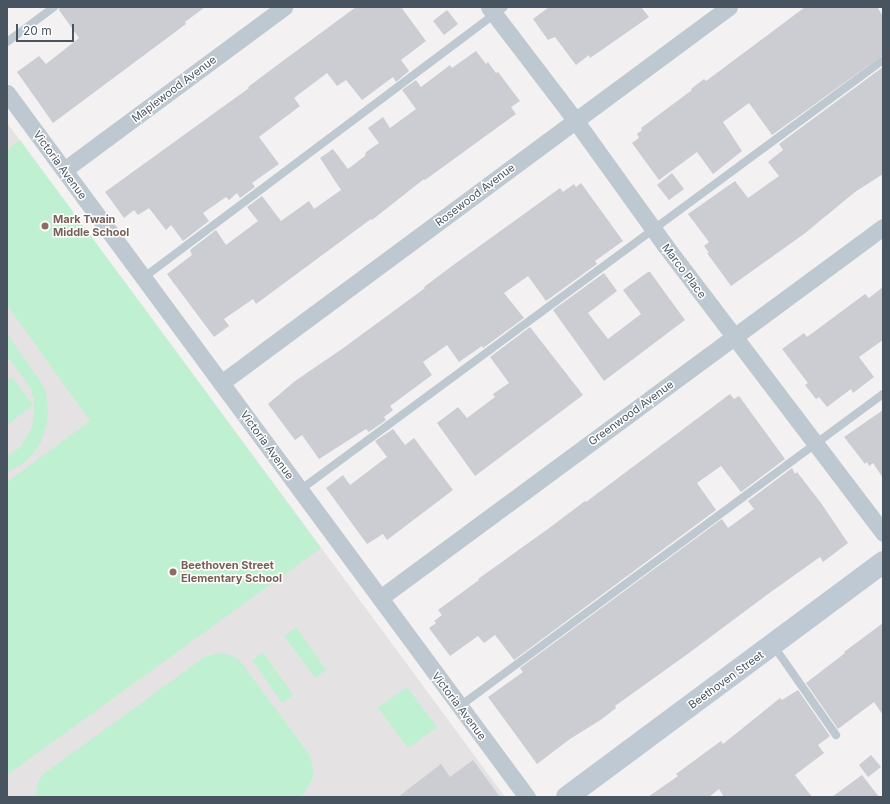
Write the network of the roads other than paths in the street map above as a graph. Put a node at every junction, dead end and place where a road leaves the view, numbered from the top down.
1 (54, 7) edge
2 (284, 7) edge
3 (729, 7) edge
4 (496, 9) edge
5 (7, 42) edge
6 (883, 60) edge
7 (7, 93) edge
8 (575, 120) junction
9 (64, 170) junction
10 (883, 227) edge
11 (654, 230) junction
12 (144, 278) junction
13 (734, 337) junction
14 (221, 383) junction
15 (883, 394) edge
16 (815, 444) junction
17 (300, 490) junction
18 (883, 533) edge
19 (883, 562) edge
20 (380, 598) junction
21 (773, 645) junction
22 (460, 706) junction
23 (836, 735) dead end
24 (527, 797) edge
25 (568, 797) edge

1 - 5 lane
2 - 9 street, Maplewood Avenue
3 - 8 street, Rosewood Avenue
4 - 8 street, Marco Place
4 - 12 lane
6 - 11 lane
7 - 9 street, Victoria Avenue
8 - 11 street, Marco Place
8 - 14 street, Rosewood Avenue
9 - 12 street, Victoria Avenue
10 - 13 street, Greenwood Avenue
11 - 13 street, Marco Place
11 - 17 lane
12 - 14 street, Victoria Avenue
13 - 16 street, Marco Place
13 - 20 street, Greenwood Avenue
14 - 17 street, Victoria Avenue
15 - 16 lane
16 - 18 street, Marco Place
16 - 22 lane
17 - 20 street, Victoria Avenue
19 - 21 street, Beethoven Street
20 - 22 street, Victoria Avenue
21 - 23 lane
21 - 25 street, Beethoven Street
22 - 24 street, Victoria Avenue

